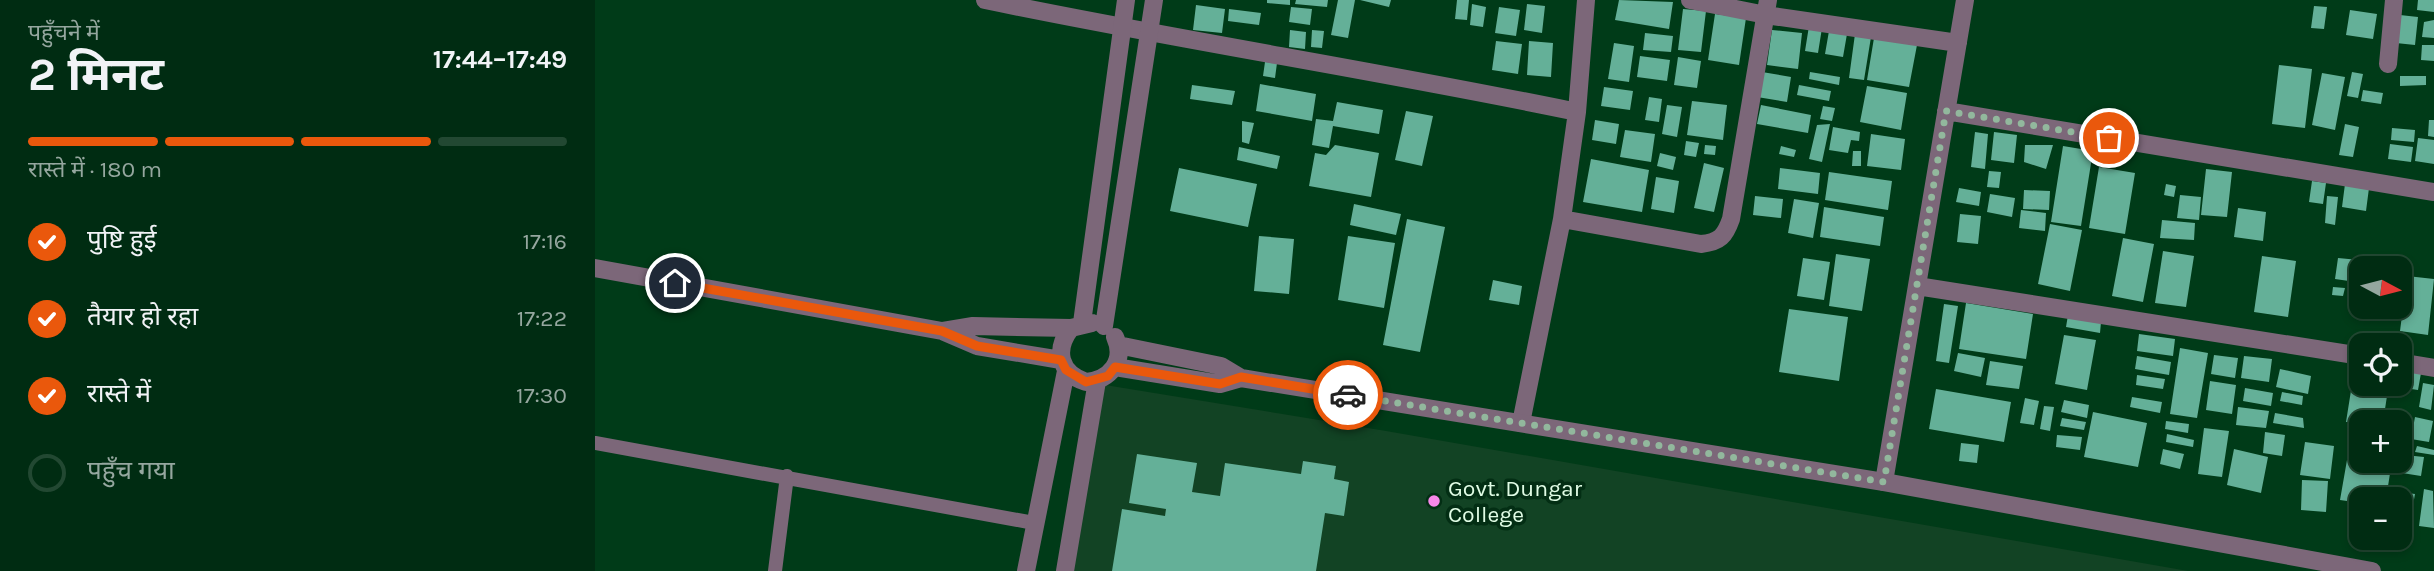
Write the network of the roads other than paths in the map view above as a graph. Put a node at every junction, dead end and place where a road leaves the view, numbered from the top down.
1 (985, 0) edge
2 (1126, 0) edge
3 (1154, 0) edge
4 (1586, 0) edge
5 (1691, 0) edge
6 (1965, 0) edge
7 (2395, 0) edge
8 (1767, 7) edge
9 (1122, 29) junction
10 (1148, 33) junction
11 (1958, 43) junction
12 (2388, 64) dead end
13 (1946, 111) junction
14 (1577, 112) junction
15 (2434, 192) edge
16 (1562, 219) junction
17 (595, 268) edge
18 (1917, 286) junction
19 (1077, 326) junction
20 (1104, 326) junction
21 (942, 331) junction
22 (1118, 345) junction
23 (2349, 354) edge
24 (2412, 364) edge
25 (1063, 365) junction
26 (1115, 367) junction
27 (2434, 368) edge
28 (1241, 377) junction
29 (1097, 381) junction
30 (1521, 423) junction
31 (595, 443) edge
32 (787, 476) junction
33 (1884, 482) junction
34 (1034, 523) junction
35 (775, 571) edge
36 (1026, 571) edge
37 (1065, 571) edge
38 (2372, 571) edge

1 - 9 street
2 - 9 street
3 - 10 street
4 - 14 street
5 - 8 street
6 - 11 street
7 - 12 street
8 - 11 street
8 - 16 street
9 - 10 street
9 - 19 street
10 - 14 street
10 - 20 street
11 - 13 street
13 - 15 street
13 - 18 street
14 - 16 street
16 - 30 street
17 - 21 street
18 - 23 street
18 - 33 street
19 - 20 street
19 - 21 street
19 - 25 street
20 - 22 street
21 - 25 street
22 - 26 street
22 - 28 street
24 - 27 street
25 - 29 street
25 - 34 street
26 - 28 street
26 - 29 street
28 - 30 street
29 - 37 street
30 - 33 street
31 - 32 lane
32 - 34 lane
32 - 35 lane
33 - 38 street
34 - 36 street

